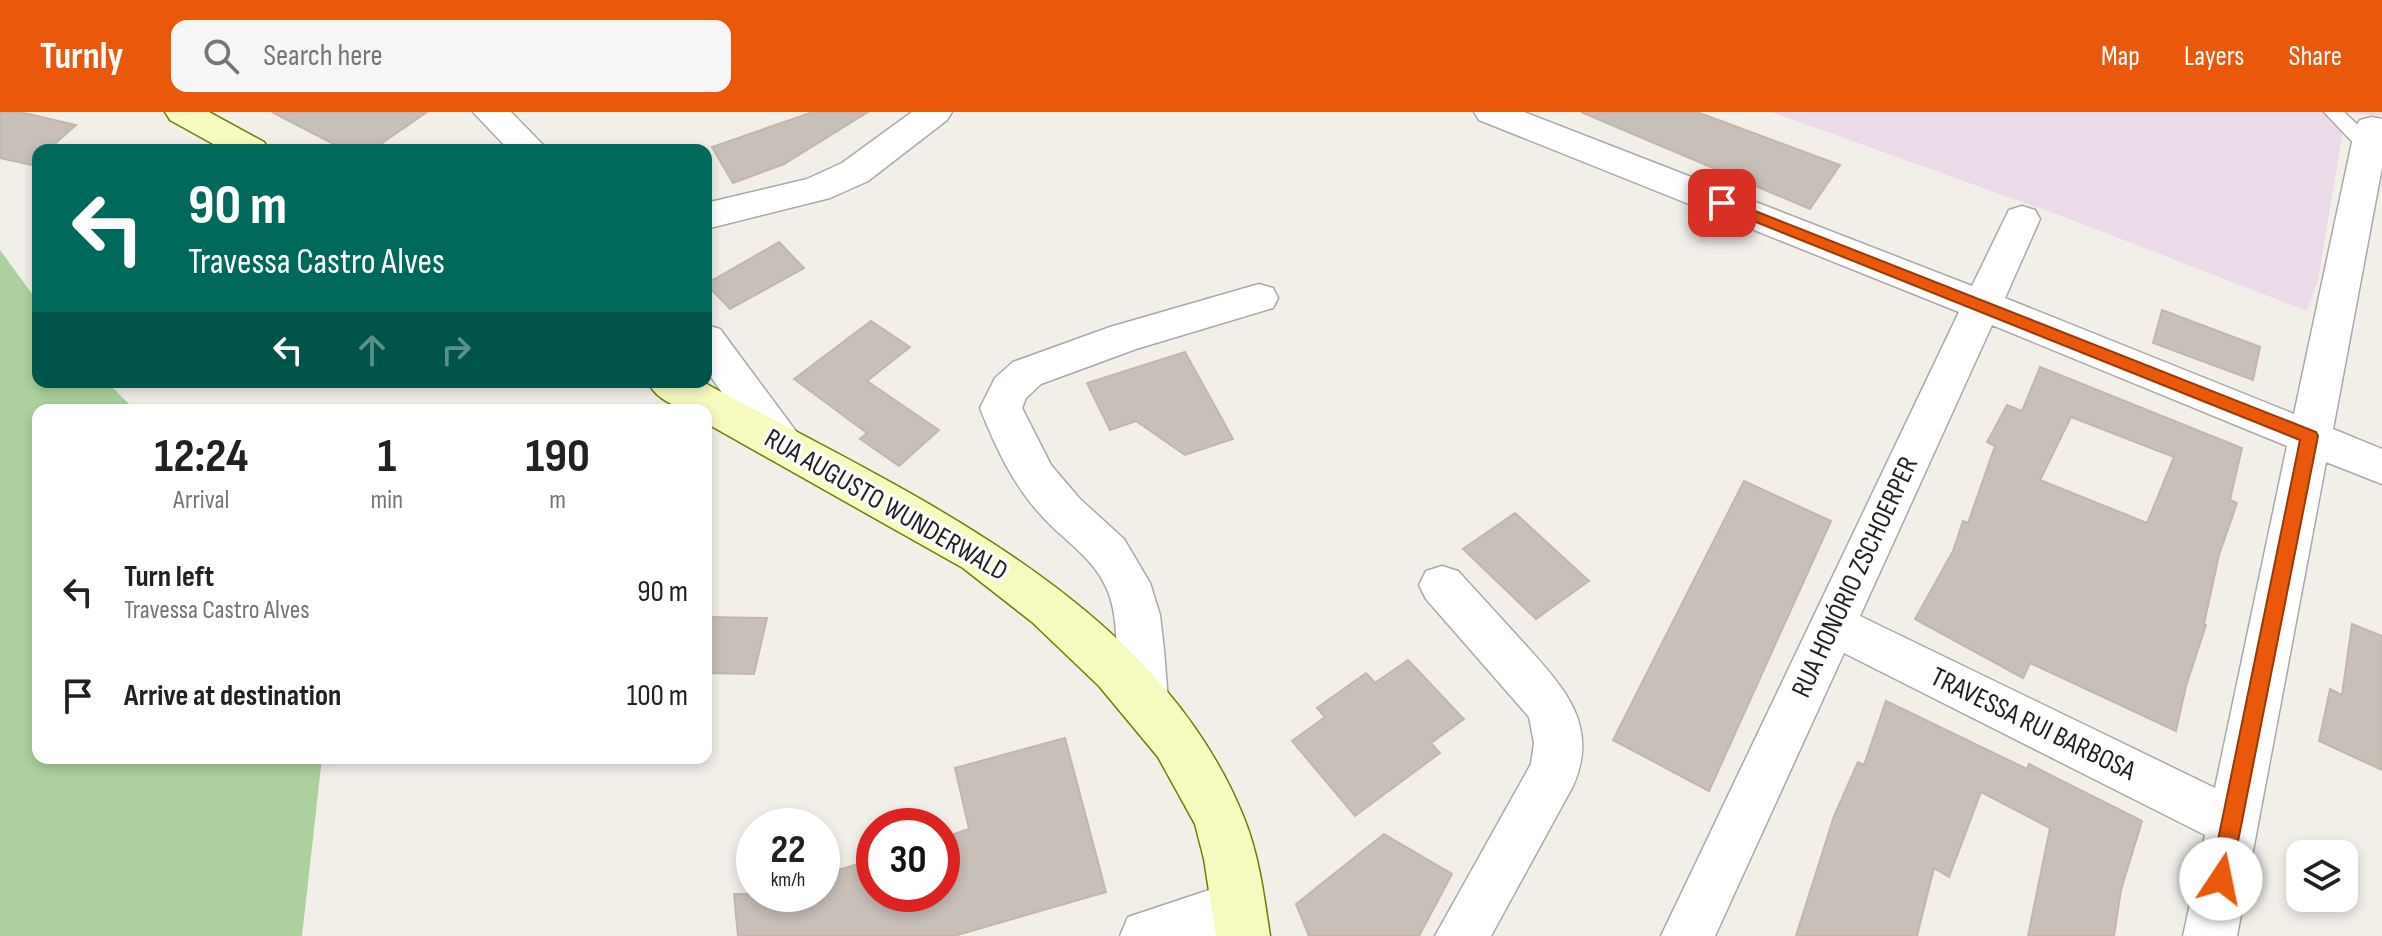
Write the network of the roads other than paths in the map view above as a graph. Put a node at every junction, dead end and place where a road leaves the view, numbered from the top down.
1 (182, 112) edge
2 (490, 112) edge
3 (935, 112) edge
4 (1491, 112) edge
5 (2333, 112) edge
6 (2370, 137) joint
7 (240, 144) edge
8 (524, 144) edge
9 (712, 215) edge
10 (2022, 219) dead end
11 (1259, 298) dead end
12 (1982, 305) junction
13 (712, 348) edge
14 (679, 388) edge
15 (708, 404) edge
16 (712, 406) edge
17 (2310, 436) junction
18 (783, 446) junction
19 (2382, 467) edge
20 (1442, 585) dead end
21 (1833, 625) junction
22 (1144, 700) junction
23 (2232, 822) junction
24 (1241, 921) edge
25 (1147, 936) edge
26 (1462, 936) edge
27 (1688, 936) edge
28 (2210, 936) edge

1 - 7 main road
2 - 8 street
3 - 9 street
4 - 12 street
5 - 6 lane
6 - 17 street
10 - 12 street, RUA HONÓRIO ZSCHOERPER
11 - 22 street
12 - 17 street
12 - 21 street, RUA HONÓRIO ZSCHOERPER
13 - 18 street
14 - 15 main road, RUA AUGUSTO WUNDERWALD
16 - 18 main road, RUA AUGUSTO WUNDERWALD
17 - 19 street
17 - 23 street
18 - 22 main road, RUA AUGUSTO WUNDERWALD
20 - 26 street
21 - 23 street, TRAVESSA RUI BARBOSA
21 - 27 street, RUA HONÓRIO ZSCHOERPER
22 - 24 main road, RUA AUGUSTO WUNDERWALD
23 - 28 street
24 - 25 street

